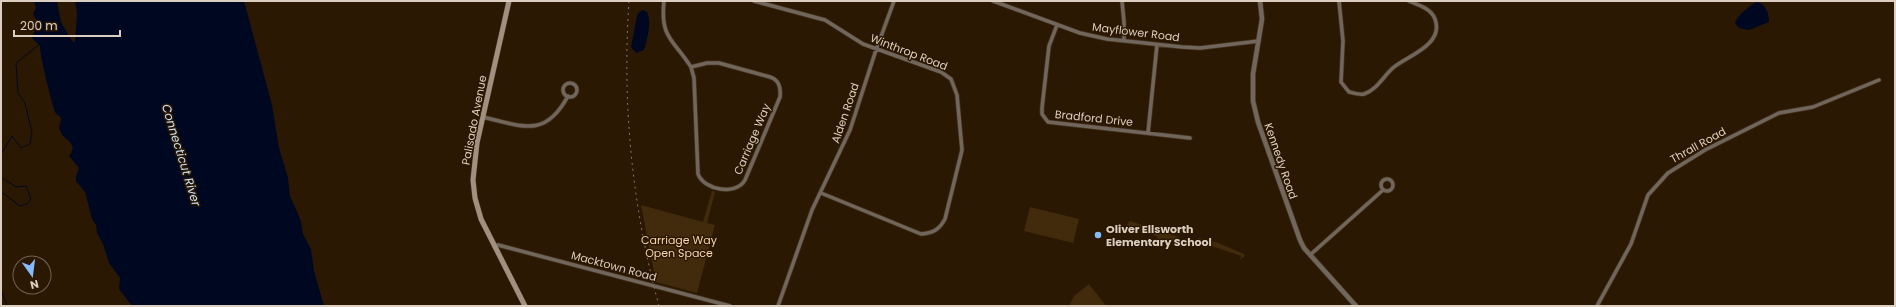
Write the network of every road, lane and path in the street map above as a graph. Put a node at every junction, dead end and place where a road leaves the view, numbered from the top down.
1 (509, 1) edge
2 (664, 1) edge
3 (754, 1) edge
4 (894, 1) edge
5 (993, 1) edge
6 (1122, 1) edge
7 (1260, 1) edge
8 (1339, 1) edge
9 (1409, 1) edge
10 (1058, 25) junction
11 (1124, 41) junction
12 (1259, 41) junction
13 (1157, 45) junction
14 (877, 48) junction
15 (691, 67) junction
16 (1879, 80) dead end
17 (568, 96) dead end
18 (483, 116) junction
19 (1148, 133) junction
20 (1190, 138) dead end
21 (1383, 190) dead end
22 (821, 193) junction
23 (494, 246) junction
24 (1310, 255) junction
25 (525, 306) edge
26 (730, 306) edge
27 (778, 306) edge
28 (1356, 306) edge
29 (1597, 306) edge

1 - 18 main road, Palisado Avenue
2 - 15 street, Carriage Way
3 - 14 street, Winthrop Road
4 - 14 street, Alden Road
5 - 10 street, Mayflower Road
6 - 11 street
7 - 12 street, Kennedy Road
8 - 9 street
10 - 11 street, Mayflower Road
10 - 19 street, Bradford Drive
11 - 13 street, Mayflower Road
12 - 13 street, Mayflower Road
12 - 24 street, Kennedy Road
13 - 19 street
14 - 22 street, Alden Road
14 - 22 street, Winthrop Road
15 - 15 street, Carriage Way
16 - 29 street, Thrall Road
17 - 18 street
18 - 23 main road, Palisado Avenue
19 - 20 street, Bradford Drive
21 - 24 street
22 - 27 street, Alden Road
23 - 25 main road, Palisado Avenue
23 - 26 street, Macktown Road
24 - 28 street, Kennedy Road

